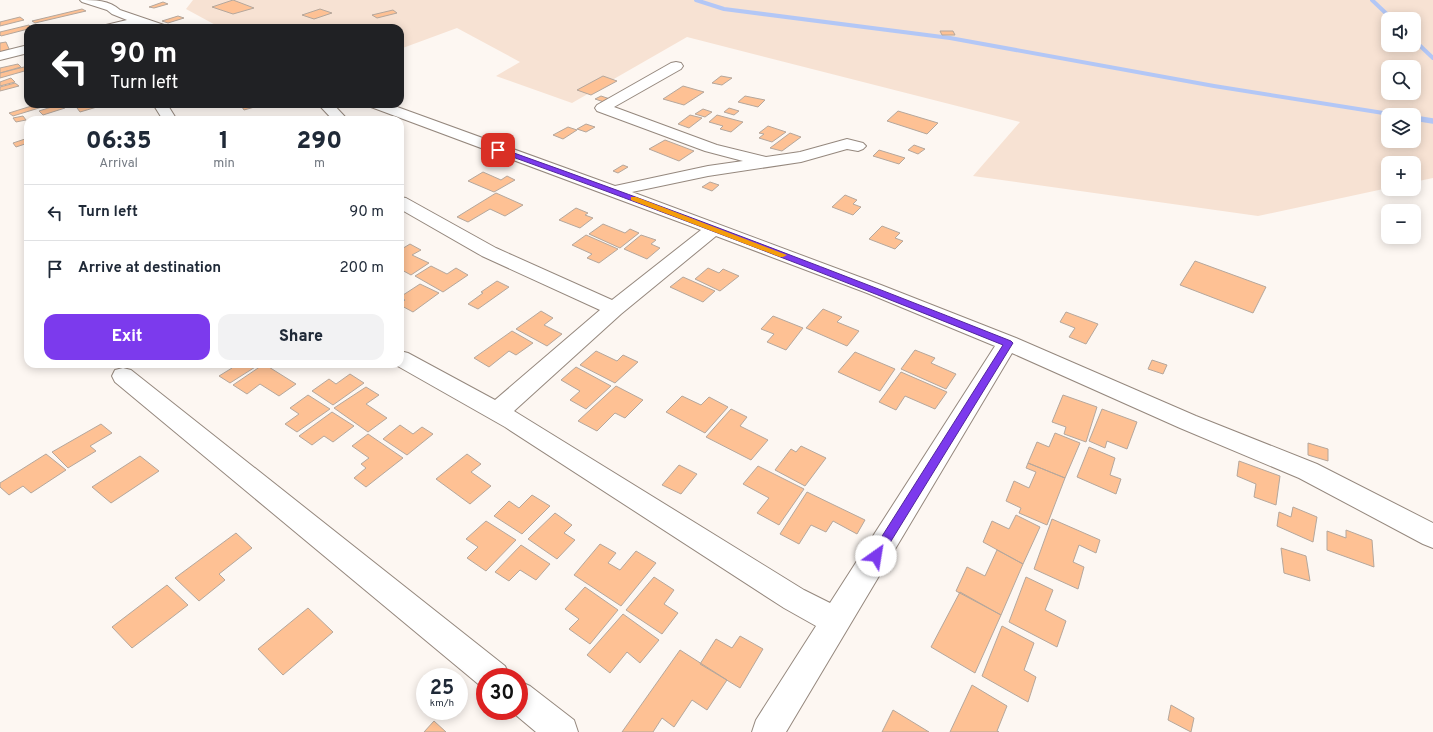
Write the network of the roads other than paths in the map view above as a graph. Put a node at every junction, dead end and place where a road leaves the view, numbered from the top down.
1 (86, 0) edge
2 (113, 4) edge
3 (140, 20) junction
4 (125, 24) edge
5 (148, 24) edge
6 (24, 50) edge
7 (0, 56) edge
8 (676, 66) dead end
9 (329, 108) edge
10 (386, 108) edge
11 (337, 116) edge
12 (858, 146) dead end
13 (769, 163) junction
14 (614, 192) junction
15 (404, 204) edge
16 (714, 229) junction
17 (614, 309) junction
18 (1008, 343) junction
19 (404, 360) edge
20 (123, 376) dead end
21 (497, 412) junction
22 (1433, 536) edge
23 (835, 621) junction
24 (483, 668) edge
25 (528, 704) edge
26 (562, 732) edge
27 (768, 732) edge

1 - 2 street
2 - 3 street
3 - 4 street
3 - 5 street
6 - 7 street
8 - 13 street
9 - 11 street
10 - 14 street
12 - 13 street
13 - 14 street
14 - 16 street
15 - 17 street
16 - 17 street
16 - 18 street
17 - 21 street
18 - 22 street
18 - 23 street
19 - 21 street
20 - 24 street
21 - 23 street
23 - 27 street
25 - 26 street

